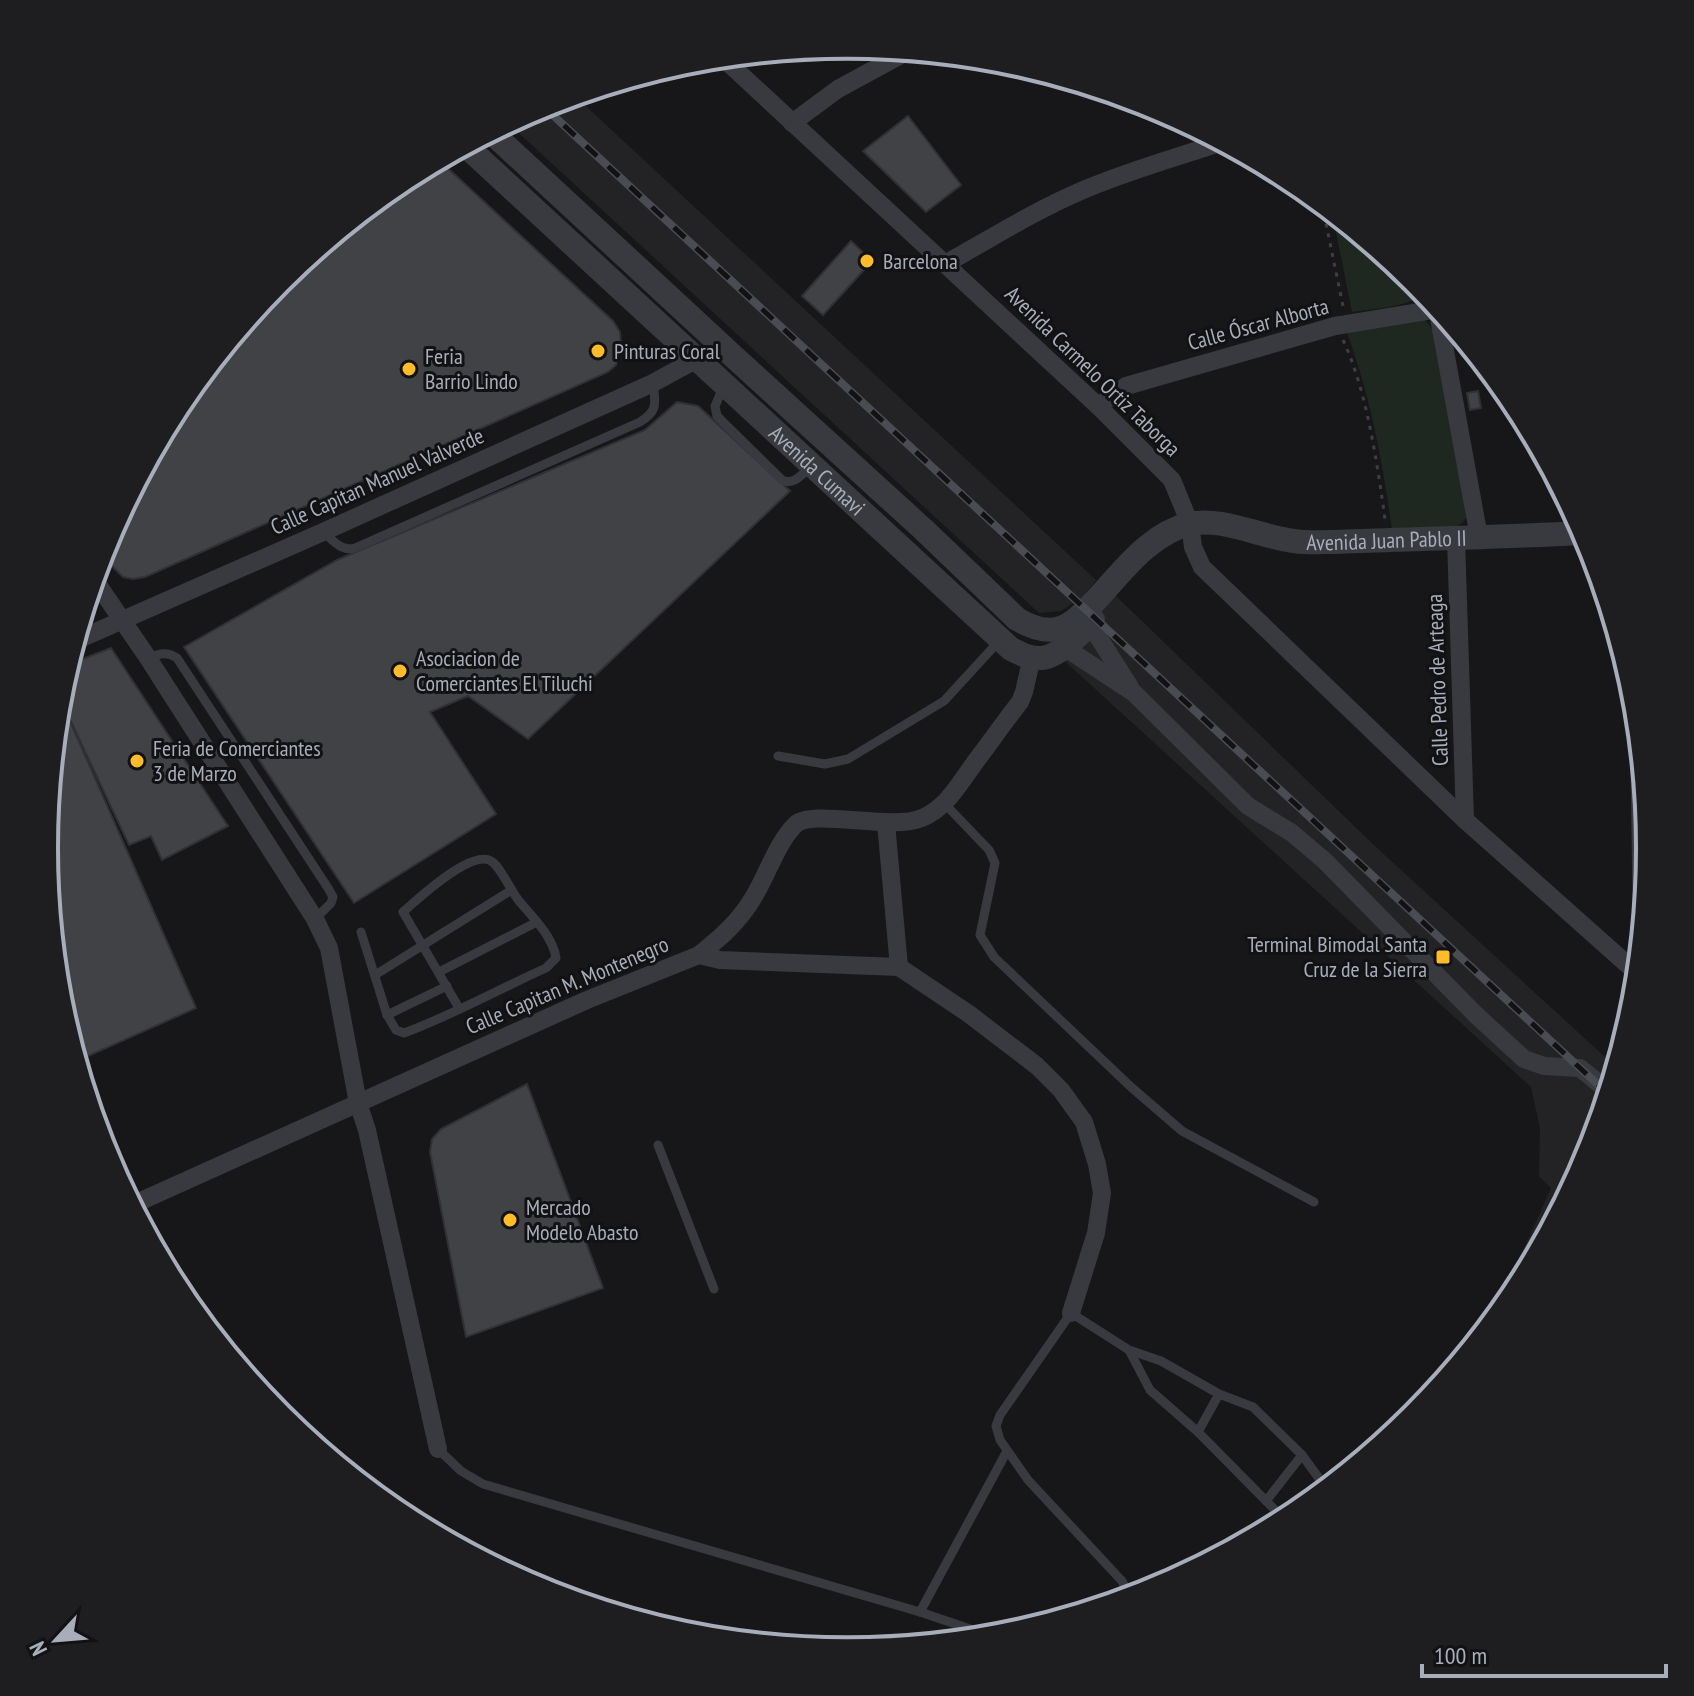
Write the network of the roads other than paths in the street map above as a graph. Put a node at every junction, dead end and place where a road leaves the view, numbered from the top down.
1 (890, 61) edge
2 (733, 68) edge
3 (792, 123) junction
4 (499, 139) edge
5 (1208, 147) edge
6 (474, 153) edge
7 (568, 203) junction
8 (551, 224) junction
9 (945, 264) junction
10 (1424, 310) edge
11 (1440, 328) edge
12 (697, 359) junction
13 (653, 383) junction
14 (1098, 406) junction
15 (1181, 528) junction
16 (924, 530) junction
17 (323, 532) junction
18 (1570, 534) edge
19 (1468, 538) junction
20 (905, 552) junction
21 (101, 590) edge
22 (121, 621) junction
23 (1090, 624) junction
24 (88, 636) edge
25 (1000, 640) junction
26 (1064, 647) junction
27 (1032, 657) junction
28 (148, 658) junction
29 (1134, 693) junction
30 (778, 756) dead end
31 (944, 803) junction
32 (1465, 820) junction
33 (886, 823) junction
34 (510, 891) junction
35 (315, 919) junction
36 (537, 922) junction
37 (361, 932) dead end
38 (423, 945) junction
39 (699, 955) junction
40 (1627, 964) edge
41 (899, 967) junction
42 (439, 972) junction
43 (375, 975) junction
44 (447, 986) junction
45 (459, 1008) junction
46 (387, 1015) junction
47 (1599, 1084) edge
48 (358, 1103) junction
49 (658, 1145) dead end
50 (141, 1201) edge
51 (1314, 1202) dead end
52 (714, 1289) dead end
53 (1071, 1313) junction
54 (1129, 1350) junction
55 (1219, 1394) junction
56 (1198, 1432) junction
57 (438, 1449) joint
58 (1007, 1451) junction
59 (1302, 1455) junction
60 (1320, 1479) edge
61 (1266, 1501) junction
62 (1275, 1510) edge
63 (1125, 1586) edge
64 (920, 1612) junction
65 (966, 1628) edge

1 - 3 street
2 - 3 street, Avenida Carmelo Ortiz Taborga
3 - 9 street, Avenida Carmelo Ortiz Taborga
4 - 7 street, Avenida Cumavi
5 - 9 street
6 - 8 street, Avenida Cumavi
7 - 8 street
7 - 16 street, Avenida Cumavi
8 - 12 street, Avenida Cumavi
9 - 14 street, Avenida Carmelo Ortiz Taborga
10 - 14 street, Calle Óscar Alborta
11 - 19 street, Calle Pedro de Arteaga
12 - 13 street, Calle Capitan Manuel Valverde
12 - 20 street, Avenida Cumavi
13 - 17 street, Calle Capitan Manuel Valverde
13 - 17 lane
14 - 15 street, Avenida Carmelo Ortiz Taborga
15 - 16 street, Avenida Cumavi
15 - 19 street, Avenida Juan Pablo II
15 - 23 street
15 - 32 street, Avenida Carmelo Ortiz Taborga
16 - 20 street
17 - 22 street, Calle Capitan Manuel Valverde
18 - 19 street, Avenida Juan Pablo II
19 - 32 street, Calle Pedro de Arteaga
20 - 25 street, Avenida Cumavi
21 - 22 street
22 - 24 street, Calle Capitan Manuel Valverde
22 - 28 street
23 - 26 street
23 - 29 street
25 - 27 street, Avenida Cumavi
25 - 30 lane
26 - 27 street
26 - 29 street
27 - 31 street
28 - 35 street
28 - 35 lane
29 - 47 street
31 - 33 street
31 - 51 lane
32 - 40 street, Avenida Carmelo Ortiz Taborga
33 - 39 street
33 - 41 street
34 - 36 lane
34 - 38 lane
34 - 38 lane
35 - 48 street
36 - 42 lane
36 - 45 lane
37 - 43 lane
38 - 42 lane
38 - 43 lane
39 - 41 street, Calle Capitan M. Montenegro
39 - 48 street, Calle Capitan M. Montenegro
41 - 53 street
42 - 44 lane
43 - 46 lane
44 - 45 lane
44 - 46 lane
45 - 46 lane
48 - 50 street, Calle Capitan M. Montenegro
48 - 57 street
49 - 52 lane
53 - 54 lane
53 - 58 lane
54 - 55 lane
54 - 56 lane
55 - 56 lane
55 - 59 lane
56 - 61 lane
57 - 64 lane
58 - 63 lane
58 - 64 lane
59 - 60 lane
59 - 61 lane
61 - 62 lane
64 - 65 lane

